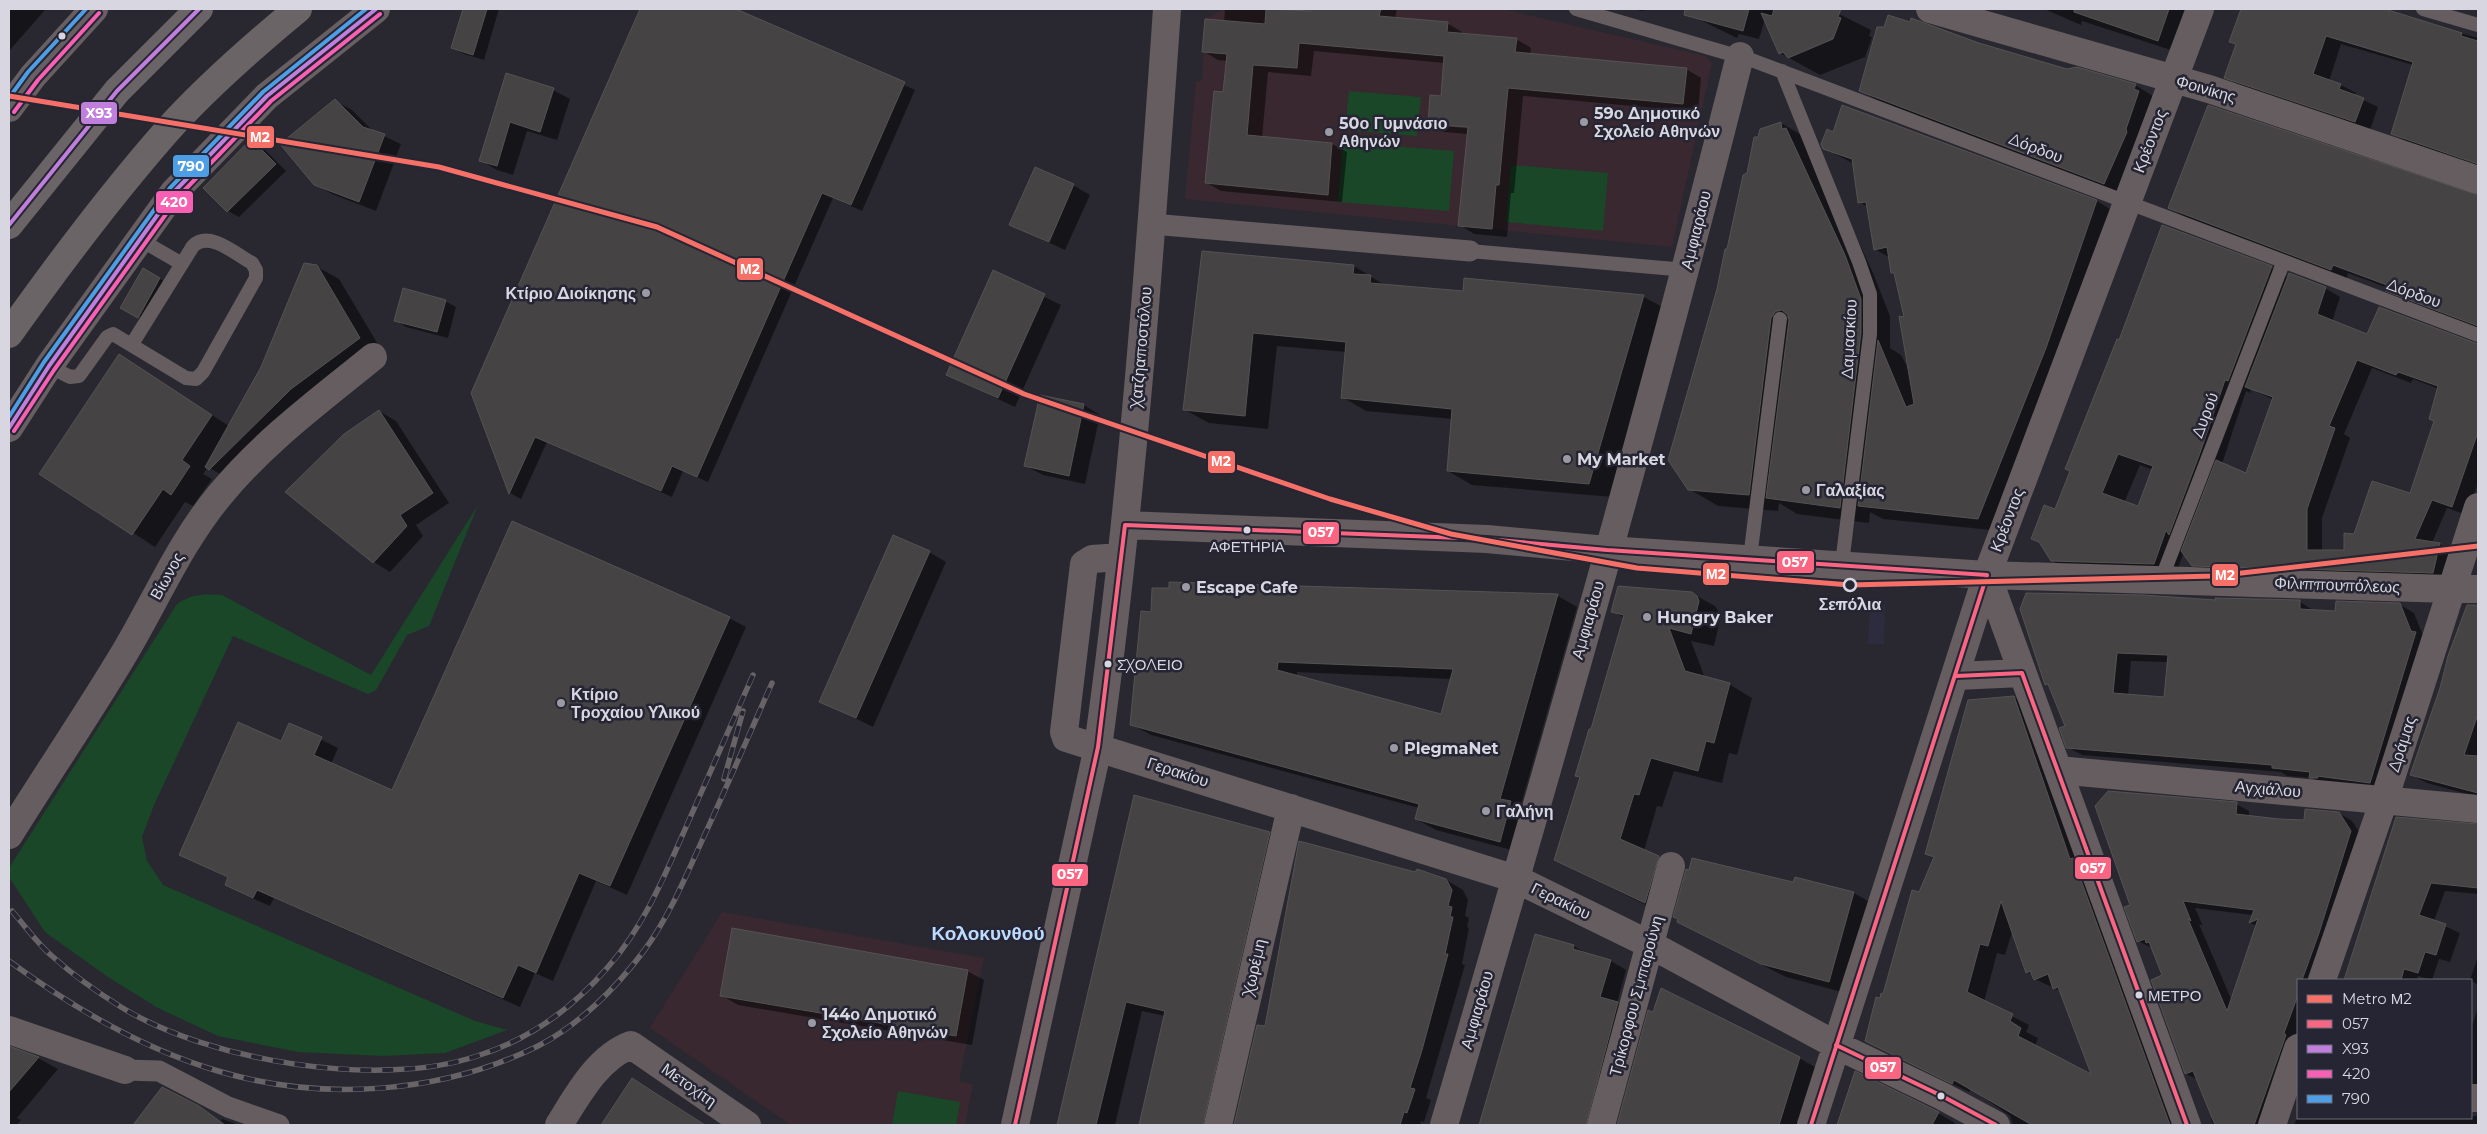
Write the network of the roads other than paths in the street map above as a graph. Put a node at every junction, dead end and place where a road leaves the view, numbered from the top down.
1 (94, 9) edge
2 (199, 9) edge
3 (298, 9) edge
4 (376, 9) edge
5 (1167, 9) edge
6 (1580, 9) edge
7 (1930, 9) edge
8 (2200, 9) edge
9 (2423, 9) edge
10 (1982, 17) edge
11 (2478, 25) edge
12 (1740, 56) junction
13 (1782, 71) junction
14 (2174, 80) junction
15 (9, 108) edge
16 (2478, 180) edge
17 (41, 185) junction
18 (2127, 202) junction
19 (9, 211) edge
20 (1152, 224) junction
21 (9, 226) edge
22 (139, 239) junction
23 (1470, 251) joint
24 (2283, 263) junction
25 (182, 264) junction
26 (1686, 270) junction
27 (1780, 320) dead end
28 (9, 334) edge
29 (2478, 335) edge
30 (132, 344) junction
31 (373, 357) dead end
32 (49, 366) junction
33 (9, 428) edge
34 (2478, 507) edge
35 (1125, 525) junction
36 (1607, 550) junction
37 (1121, 557) junction
38 (1750, 558) junction
39 (1842, 564) junction
40 (1987, 575) junction
41 (2161, 580) junction
42 (2451, 589) junction
43 (2478, 590) edge
44 (2022, 673) junction
45 (1956, 676) junction
46 (1098, 747) junction
47 (2058, 770) junction
48 (2384, 800) junction
49 (1291, 808) junction
50 (2478, 809) edge
51 (9, 834) edge
52 (1671, 866) dead end
53 (1516, 879) junction
54 (1651, 945) junction
55 (2322, 979) edge
56 (9, 1030) edge
57 (1836, 1045) junction
58 (2297, 1054) edge
59 (125, 1070) joint
60 (2291, 1088) edge
61 (557, 1124) edge
62 (279, 1125) edge
63 (747, 1125) edge
64 (1015, 1125) edge
65 (1218, 1125) edge
66 (1444, 1125) edge
67 (1601, 1125) edge
68 (1811, 1125) edge
69 (1996, 1125) edge
70 (2187, 1125) edge
71 (2272, 1125) edge

1 - 15 main road
2 - 17 highway
3 - 28 highway
4 - 22 main road
5 - 20 street, Χατζηαποστόλου
6 - 12 lane, Δόρδου
7 - 10 street, Φοινίκης
8 - 14 street, Κρέοντος
9 - 11 lane
10 - 14 street, Φοινίκης
12 - 13 lane, Δόρδου
12 - 26 street, Αμφιαράου
13 - 18 lane, Δόρδου
13 - 39 lane, Δαμασκίου
14 - 16 street, Φοινίκης
14 - 18 street, Κρέοντος
17 - 19 highway
17 - 21 highway
18 - 24 lane, Δόρδου
18 - 40 street, Κρέοντος
20 - 23 street
20 - 35 street, Χατζηαποστόλου
22 - 25 lane
22 - 32 main road
23 - 26 lane
24 - 29 lane, Δόρδου
24 - 41 lane, Δυρού
25 - 30 lane
25 - 30 lane
26 - 36 street, Αμφιαράου
27 - 38 lane
30 - 32 lane
31 - 51 street, Βίωνος
32 - 33 main road
34 - 42 street, Δράμας
35 - 36 street, Φιλιππουπόλεως
35 - 37 street, Χατζηαποστόλου
36 - 38 street, Φιλιππουπόλεως
36 - 53 street, Αμφιαράου
37 - 46 street, Χατζηαποστόλου
37 - 46 street, Γερακίου
38 - 39 street, Φιλιππουπόλεως
39 - 40 street, Φιλιππουπόλεως
40 - 41 street, Φιλιππουπόλεως
40 - 44 street
40 - 45 street, Κρέοντος
41 - 42 street, Φιλιππουπόλεως
42 - 43 street, Φιλιππουπόλεως
42 - 48 street, Δράμας
44 - 45 street
44 - 47 street
45 - 57 street, Κρέοντος
46 - 49 street, Γερακίου
46 - 64 street, Χατζηαποστόλου
47 - 48 street, Αγχιάλου
47 - 70 street
48 - 50 street, Αγχιάλου
48 - 55 street, Δράμας
49 - 53 street, Γερακίου
49 - 65 street, Χωρέμη
52 - 54 street, Τρίκορφου Σμπαρούνη
53 - 54 street, Γερακίου
53 - 66 street, Αμφιαράου
54 - 57 street, Γερακίου
54 - 67 street, Τρίκορφου Σμπαρούνη
56 - 59 street
57 - 68 street, Κρέοντος
57 - 69 street, Γερακίου
58 - 60 street
59 - 62 street
60 - 71 street
61 - 63 street, Μετοχίτη

